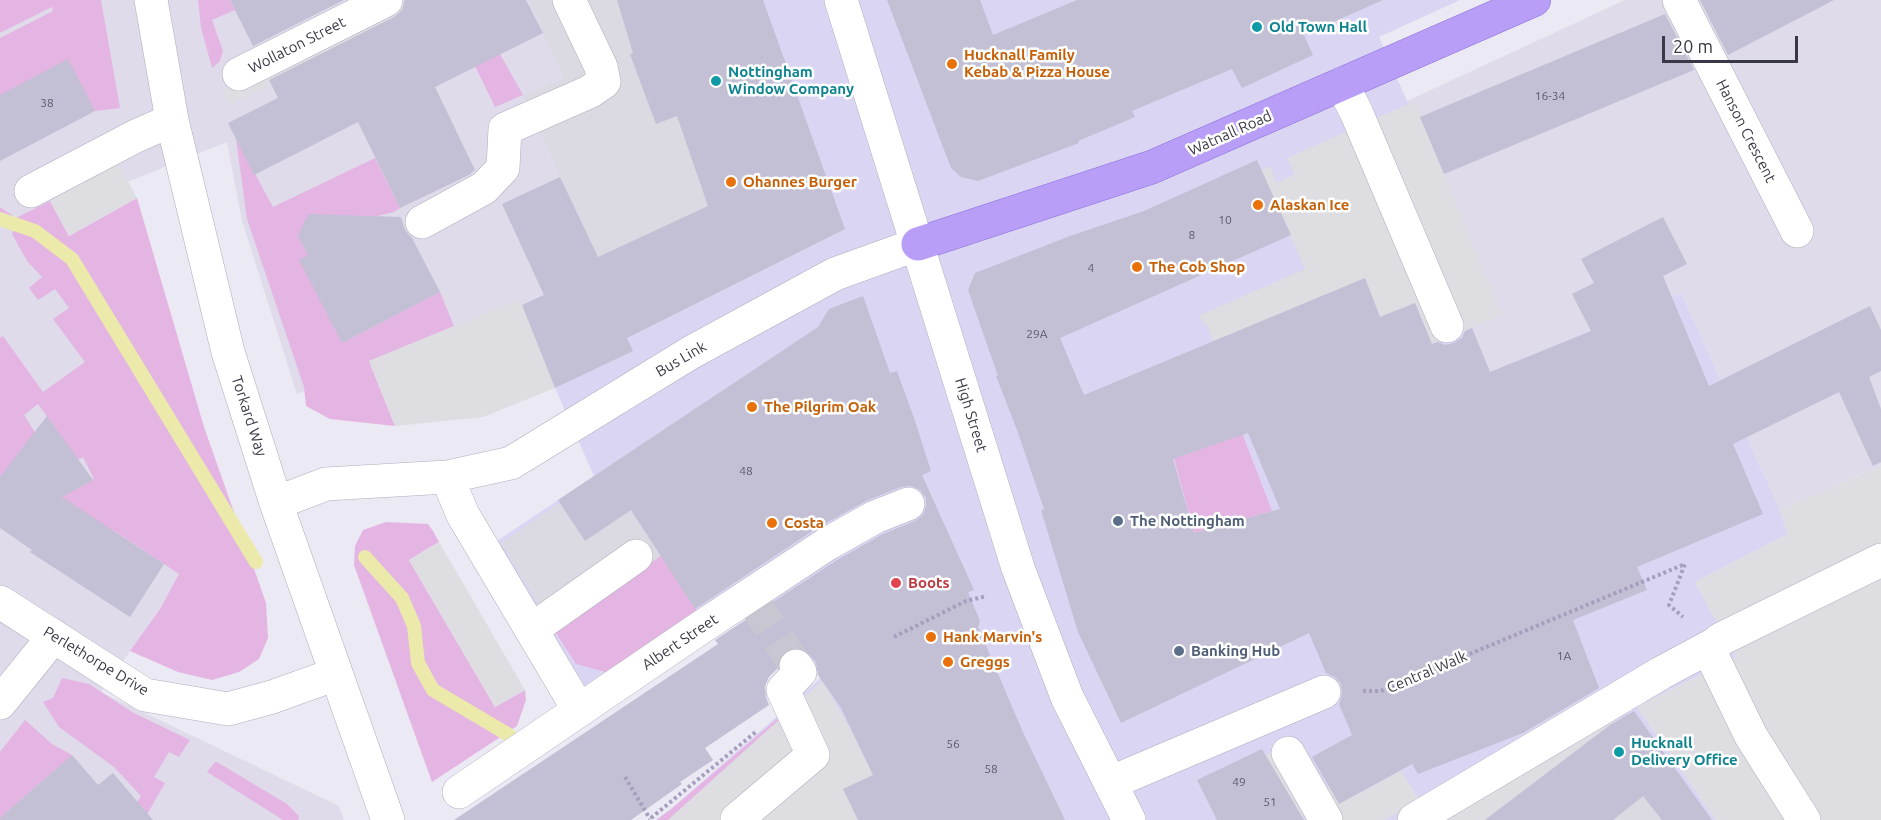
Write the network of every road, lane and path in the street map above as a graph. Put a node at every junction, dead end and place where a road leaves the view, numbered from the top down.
1 (152, 0) edge
2 (386, 0) edge
3 (569, 0) edge
4 (841, 0) edge
5 (1534, 0) edge
6 (1679, 0) edge
7 (239, 74) dead end
8 (1342, 84) junction
9 (172, 120) junction
10 (31, 190) dead end
11 (422, 222) dead end
12 (1797, 231) dead end
13 (918, 244) junction
14 (1447, 326) dead end
15 (447, 477) junction
16 (276, 503) junction
17 (908, 504) dead end
18 (636, 556) dead end
19 (1881, 560) edge
20 (1677, 586) dead end
21 (1026, 588) junction
22 (0, 602) edge
23 (531, 630) junction
24 (54, 636) junction
25 (894, 637) dead end
26 (1715, 644) junction
27 (796, 666) dead end
28 (336, 674) junction
29 (1324, 692) joint
30 (0, 703) edge
31 (579, 710) junction
32 (747, 740) dead end
33 (1288, 753) dead end
34 (625, 777) dead end
35 (1110, 783) junction
36 (459, 792) dead end
37 (650, 819) edge
38 (737, 819) edge
39 (388, 820) edge
40 (1129, 820) edge
41 (1326, 820) edge
42 (1414, 820) edge
43 (1804, 820) edge

1 - 9 street, Torkard Way
2 - 7 street, Wollaton Street
3 - 11 street
4 - 13 street, High Street
5 - 8 main road, Watnall Road
6 - 12 street, Hanson Crescent
8 - 13 main road, Watnall Road
8 - 14 street
9 - 10 street
9 - 16 street, Torkard Way
13 - 15 street, Bus Link
13 - 21 street, High Street
15 - 16 street, Bus Link
15 - 23 street
16 - 28 street, Torkard Way
17 - 31 street, Albert Street
18 - 23 street
19 - 26 street
20 - 29 path, Central Walk
21 - 25 path
21 - 35 street, High Street
22 - 24 street, Perlethorpe Drive
23 - 31 street
24 - 28 street, Perlethorpe Drive
24 - 30 street
26 - 42 street
26 - 43 street
27 - 38 street
28 - 39 street, Torkard Way
29 - 35 street
31 - 36 street, Albert Street
32 - 37 path
33 - 41 street
34 - 37 path
35 - 40 street, High Street

